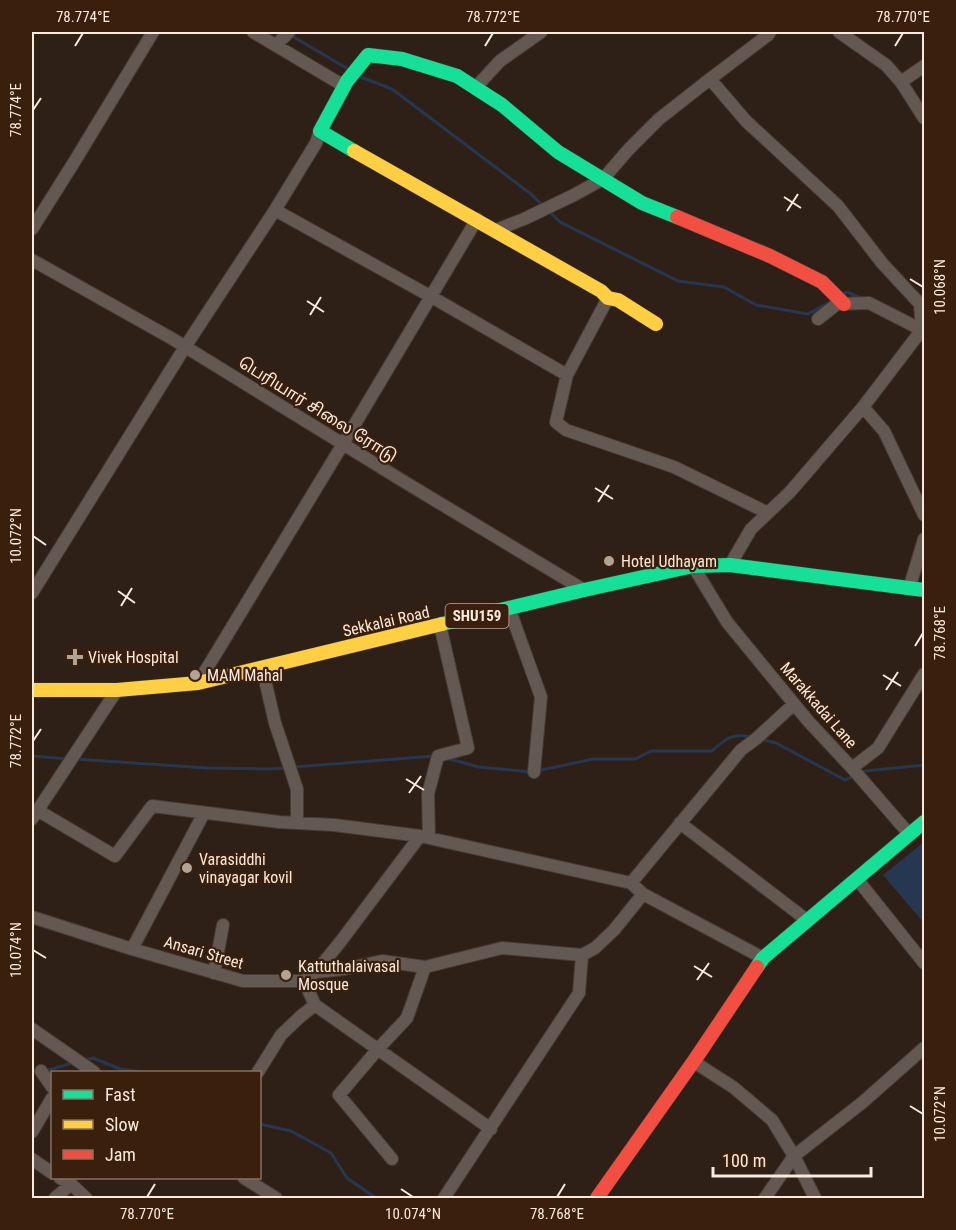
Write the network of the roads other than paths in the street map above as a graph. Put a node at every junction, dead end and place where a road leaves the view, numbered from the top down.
1 (153, 32) edge
2 (254, 32) edge
3 (289, 32) edge
4 (541, 32) edge
5 (770, 32) edge
6 (839, 32) edge
7 (276, 45) junction
8 (924, 66) edge
9 (710, 79) junction
10 (901, 82) junction
11 (345, 85) junction
12 (475, 88) junction
13 (924, 118) edge
14 (320, 131) junction
15 (603, 179) junction
16 (275, 210) junction
17 (477, 219) junction
18 (32, 229) edge
19 (496, 230) junction
20 (32, 260) edge
21 (430, 296) junction
22 (608, 298) junction
23 (844, 304) junction
24 (818, 320) dead end
25 (656, 324) dead end
26 (924, 329) edge
27 (185, 347) junction
28 (567, 375) junction
29 (862, 407) junction
30 (343, 444) junction
31 (768, 513) junction
32 (924, 514) edge
33 (924, 539) edge
34 (693, 566) junction
35 (730, 566) junction
36 (909, 589) junction
37 (584, 590) junction
38 (924, 590) edge
39 (32, 593) edge
40 (509, 608) junction
41 (440, 625) junction
42 (262, 667) junction
43 (924, 674) edge
44 (198, 683) junction
45 (32, 690) edge
46 (117, 690) junction
47 (794, 704) junction
48 (852, 768) junction
49 (534, 772) dead end
50 (204, 813) junction
51 (34, 815) edge
52 (924, 822) edge
53 (297, 823) junction
54 (680, 823) junction
55 (910, 834) junction
56 (425, 837) junction
57 (857, 879) junction
58 (631, 883) junction
59 (643, 894) junction
60 (32, 917) edge
61 (807, 921) junction
62 (224, 925) dead end
63 (132, 949) junction
64 (582, 955) junction
65 (763, 958) junction
66 (924, 963) edge
67 (425, 967) junction
68 (316, 972) junction
69 (214, 973) junction
70 (304, 981) junction
71 (315, 1005) junction
72 (32, 1029) edge
73 (924, 1048) edge
74 (378, 1049) junction
75 (693, 1062) junction
76 (41, 1071) dead end
77 (93, 1071) edge
78 (259, 1071) edge
79 (51, 1085) edge
80 (51, 1100) edge
81 (490, 1128) junction
82 (32, 1132) edge
83 (794, 1156) junction
84 (32, 1159) edge
85 (392, 1160) dead end
86 (51, 1172) edge
87 (246, 1179) edge
88 (65, 1181) edge
89 (604, 1196) edge
90 (55, 1198) edge
91 (86, 1198) edge
92 (276, 1198) edge
93 (444, 1198) edge
94 (765, 1198) edge
95 (814, 1198) edge

1 - 18 street
2 - 7 street
3 - 7 street
4 - 12 street
5 - 9 street
6 - 10 street
7 - 11 street
8 - 10 street
9 - 15 street
9 - 26 street
10 - 13 street
11 - 12 street
11 - 14 street
12 - 15 street
14 - 16 street
14 - 17 street
15 - 19 street
15 - 23 street
16 - 21 street
16 - 27 street
17 - 19 street
17 - 21 street
19 - 22 street
20 - 27 street, பெரியார் சிலை ரோடு
21 - 28 street
21 - 30 street
22 - 25 street
22 - 28 street
23 - 24 street
23 - 26 street
26 - 29 street
27 - 30 street, பெரியார் சிலை ரோடு
27 - 39 street
28 - 31 street
29 - 31 street
29 - 32 street
30 - 37 street, பெரியார் சிலை ரோடு
30 - 44 street
31 - 35 street
33 - 36 street
34 - 35 street, Sekkalai Road / SHU159
34 - 37 street, Sekkalai Road / SHU159
34 - 47 street, Marakkadai Lane
35 - 36 street, Sekkalai Road / SHU159
36 - 38 street, Sekkalai Road / SHU159
37 - 40 street, Sekkalai Road / SHU159
40 - 41 street, Sekkalai Road / SHU159
40 - 49 street
41 - 42 street, Sekkalai Road / SHU159
41 - 56 street
42 - 44 street, Sekkalai Road / SHU159
42 - 53 street
43 - 48 street, Marakkadai Lane
44 - 46 street, Sekkalai Road / SHU159
45 - 46 street, Sekkalai Road / SHU159
46 - 51 street
47 - 48 street, Marakkadai Lane
47 - 54 street
48 - 55 street
50 - 51 street
50 - 53 street
50 - 63 street
52 - 55 street
53 - 56 street
54 - 58 street
54 - 61 street
55 - 57 street
56 - 58 street
56 - 68 street
57 - 61 street
57 - 66 street
58 - 59 street
59 - 64 street
59 - 65 street
60 - 63 street, Ansari Street
61 - 65 street
62 - 69 street
63 - 69 street, Ansari Street
64 - 67 street
64 - 81 street
65 - 75 street
67 - 68 street
67 - 74 street
68 - 70 street
69 - 70 street, Ansari Street
70 - 71 street
71 - 74 street
71 - 78 street
72 - 77 street
73 - 83 street
74 - 81 street
74 - 85 street
75 - 83 street
75 - 89 street
76 - 79 street
80 - 82 street
81 - 93 street
83 - 94 street
83 - 95 street
84 - 86 street
87 - 92 street
88 - 90 street
88 - 91 street

